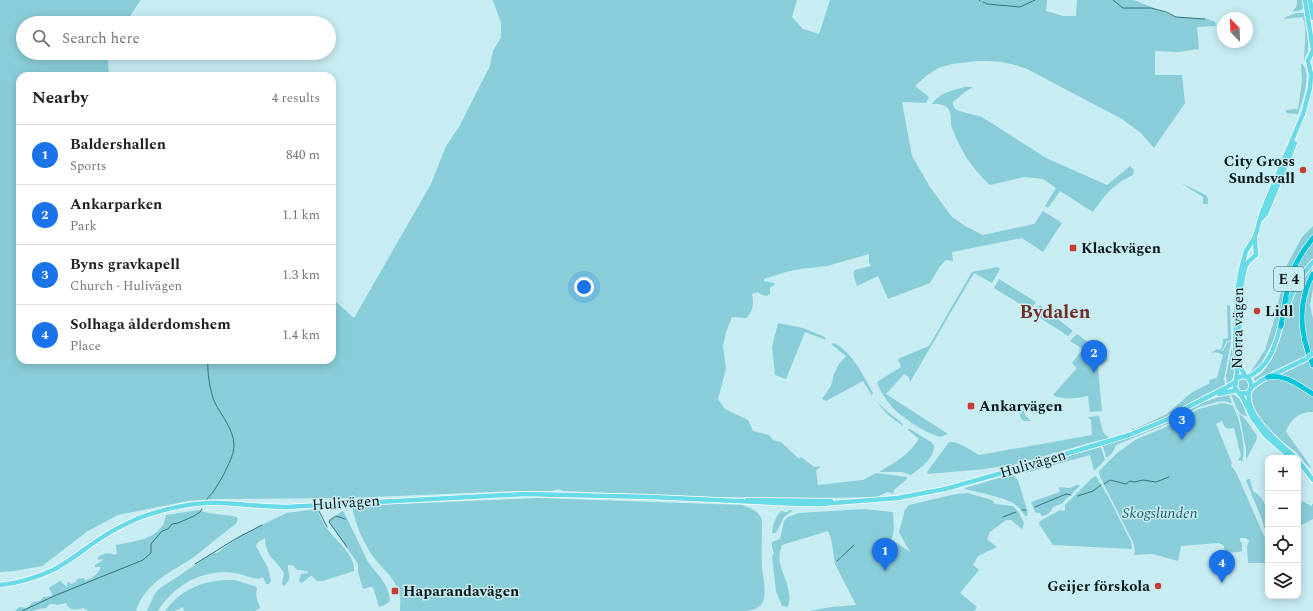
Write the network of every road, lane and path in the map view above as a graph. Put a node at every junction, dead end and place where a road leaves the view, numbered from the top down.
1 (1306, 0) edge
2 (1310, 0) edge
3 (1313, 18) edge
4 (1312, 57) edge
5 (1311, 66) edge
6 (1313, 86) edge
7 (1261, 219) junction
8 (1255, 237) junction
9 (1313, 238) edge
10 (1247, 250) junction
11 (1256, 250) junction
12 (1252, 258) junction
13 (1313, 262) edge
14 (1313, 274) edge
15 (1281, 326) junction
16 (1313, 354) edge
17 (1313, 365) edge
18 (1247, 377) junction
19 (1268, 377) junction
20 (1236, 380) junction
21 (1250, 389) junction
22 (1238, 392) junction
23 (1313, 394) edge
24 (1210, 396) junction
25 (1288, 455) edge
26 (1293, 455) edge
27 (1301, 464) edge
28 (1301, 467) edge
29 (1309, 474) junction
30 (1313, 480) edge
31 (0, 585) edge

1 - 4 main road
2 - 3 main road
4 - 5 main road, Norra vägen
5 - 7 main road, Norra vägen
6 - 7 main road, Norra vägen
7 - 8 main road, Norra vägen
8 - 10 main road, Norra vägen
8 - 11 main road, Norra vägen
9 - 15 highway, E 4
10 - 11 main road
10 - 12 main road
10 - 20 main road, Norra vägen
11 - 12 main road
12 - 18 main road, Norra vägen
13 - 15 main road
14 - 17 highway, E 4
15 - 18 main road
16 - 19 main road, bridge
18 - 20 main road
18 - 21 main road
19 - 21 main road
19 - 23 highway
20 - 22 main road
20 - 24 main road, Hulivägen
21 - 22 main road
21 - 26 main road
22 - 24 main road, Hulivägen
22 - 25 main road
24 - 31 main road, Hulivägen
27 - 29 main road
28 - 29 main road
29 - 30 main road

